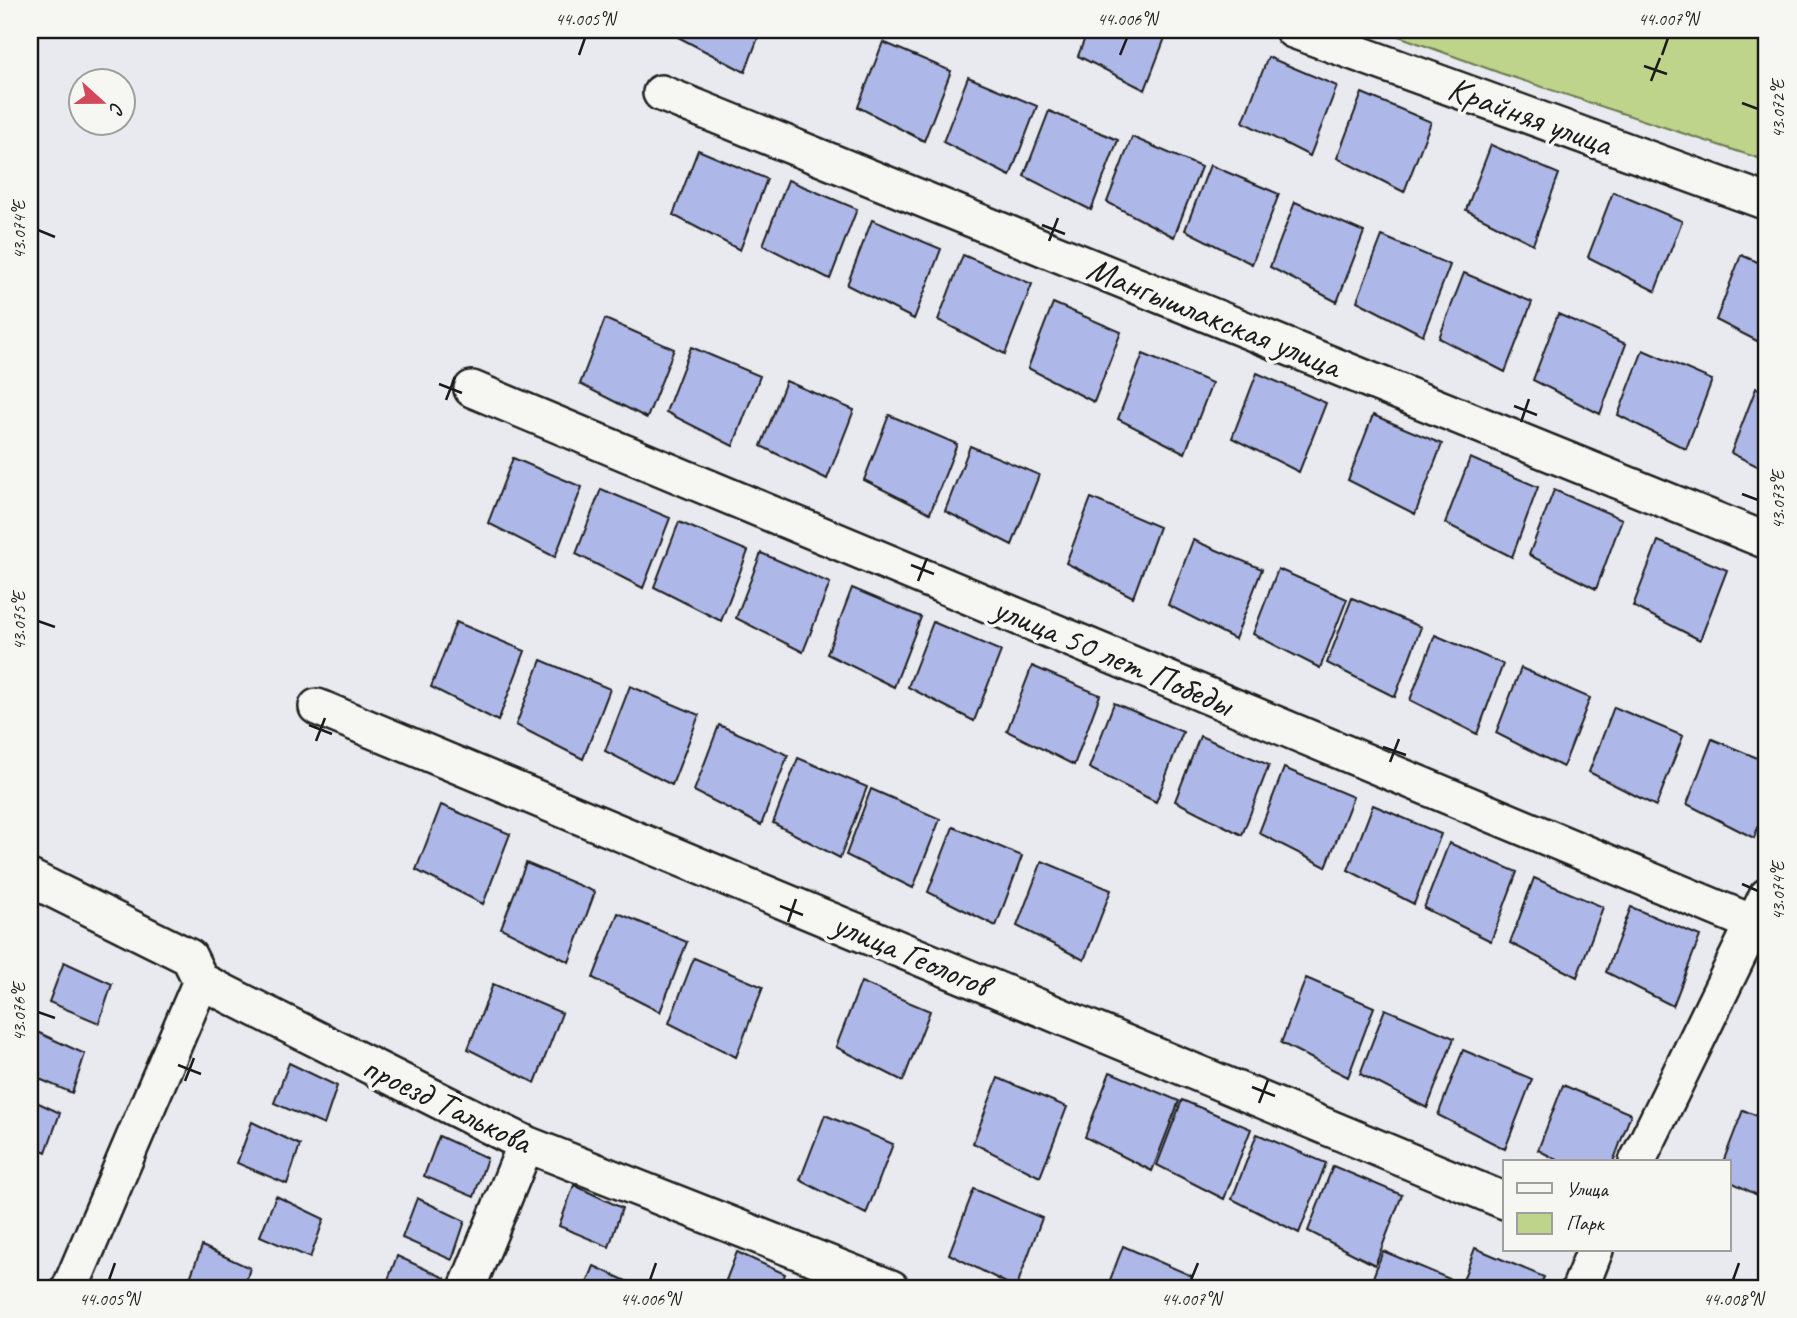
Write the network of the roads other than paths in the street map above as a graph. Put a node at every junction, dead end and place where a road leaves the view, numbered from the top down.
1 (1293, 30) edge
2 (661, 93) dead end
3 (1767, 202) edge
4 (472, 389) dead end
5 (1767, 541) edge
6 (317, 706) dead end
7 (30, 878) edge
8 (1763, 916) edge
9 (201, 981) junction
10 (526, 1144) junction
11 (1638, 1160) edge
12 (1503, 1200) edge
13 (1594, 1252) edge
14 (829, 1278) edge
15 (70, 1288) edge
16 (467, 1288) edge
17 (891, 1288) edge
18 (1580, 1288) edge

1 - 3 street, Крайняя улица
2 - 5 street, Мангышлакская улица
4 - 8 street, улица 50 лет Победы
6 - 12 street, улица Геологов
7 - 9 street, проезд Талькова
8 - 11 street
9 - 10 street, проезд Талькова
9 - 15 street
10 - 14 street, проезд Талькова
10 - 16 street
13 - 18 street
14 - 17 street, проезд Талькова

